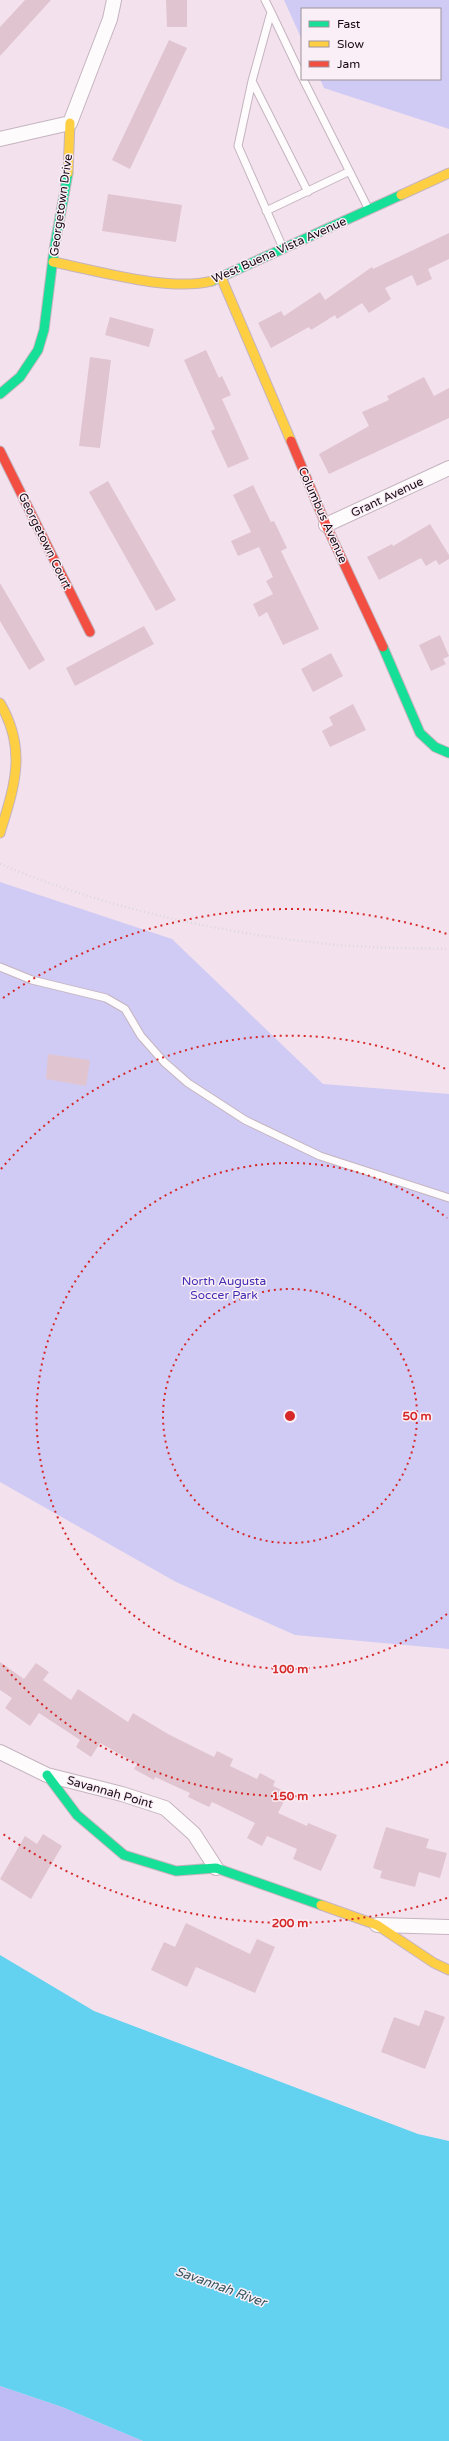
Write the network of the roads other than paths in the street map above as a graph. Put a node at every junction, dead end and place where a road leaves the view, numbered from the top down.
1 (114, 0) edge
2 (265, 0) edge
3 (270, 12) junction
4 (301, 74) edge
5 (304, 80) edge
6 (252, 81) junction
7 (70, 123) junction
8 (0, 138) edge
9 (348, 172) junction
10 (449, 173) edge
11 (308, 192) junction
12 (266, 210) junction
13 (369, 210) junction
14 (284, 249) junction
15 (53, 262) junction
16 (221, 277) junction
17 (0, 394) edge
18 (0, 451) edge
19 (449, 468) edge
20 (326, 525) junction
21 (90, 632) dead end
22 (0, 703) edge
23 (449, 753) edge
24 (0, 833) edge
25 (0, 967) edge
26 (449, 1198) edge
27 (0, 1752) edge
28 (47, 1775) junction
29 (216, 1868) junction
30 (377, 1925) junction
31 (449, 1927) edge
32 (449, 1970) edge

1 - 7 street, Georgetown Drive
2 - 3 lane
3 - 4 lane
3 - 6 lane
5 - 9 lane
6 - 11 lane
6 - 12 lane
7 - 8 street
7 - 15 street, Georgetown Drive
9 - 11 lane
9 - 13 lane
10 - 13 street, West Buena Vista Avenue
11 - 12 lane
12 - 14 lane
13 - 14 street, West Buena Vista Avenue
14 - 16 street, West Buena Vista Avenue
15 - 16 street, West Buena Vista Avenue
15 - 17 street, Georgetown Drive
16 - 20 street, Columbus Avenue
18 - 21 street, Georgetown Court
19 - 20 street, Grant Avenue
20 - 23 street, Columbus Avenue
22 - 24 street
25 - 26 lane
27 - 28 street, Savannah Point
28 - 29 street, Savannah Point
28 - 29 street, Savannah Point
29 - 30 street, Savannah Point
30 - 31 street, Savannah Point
30 - 32 street, Savannah Point

